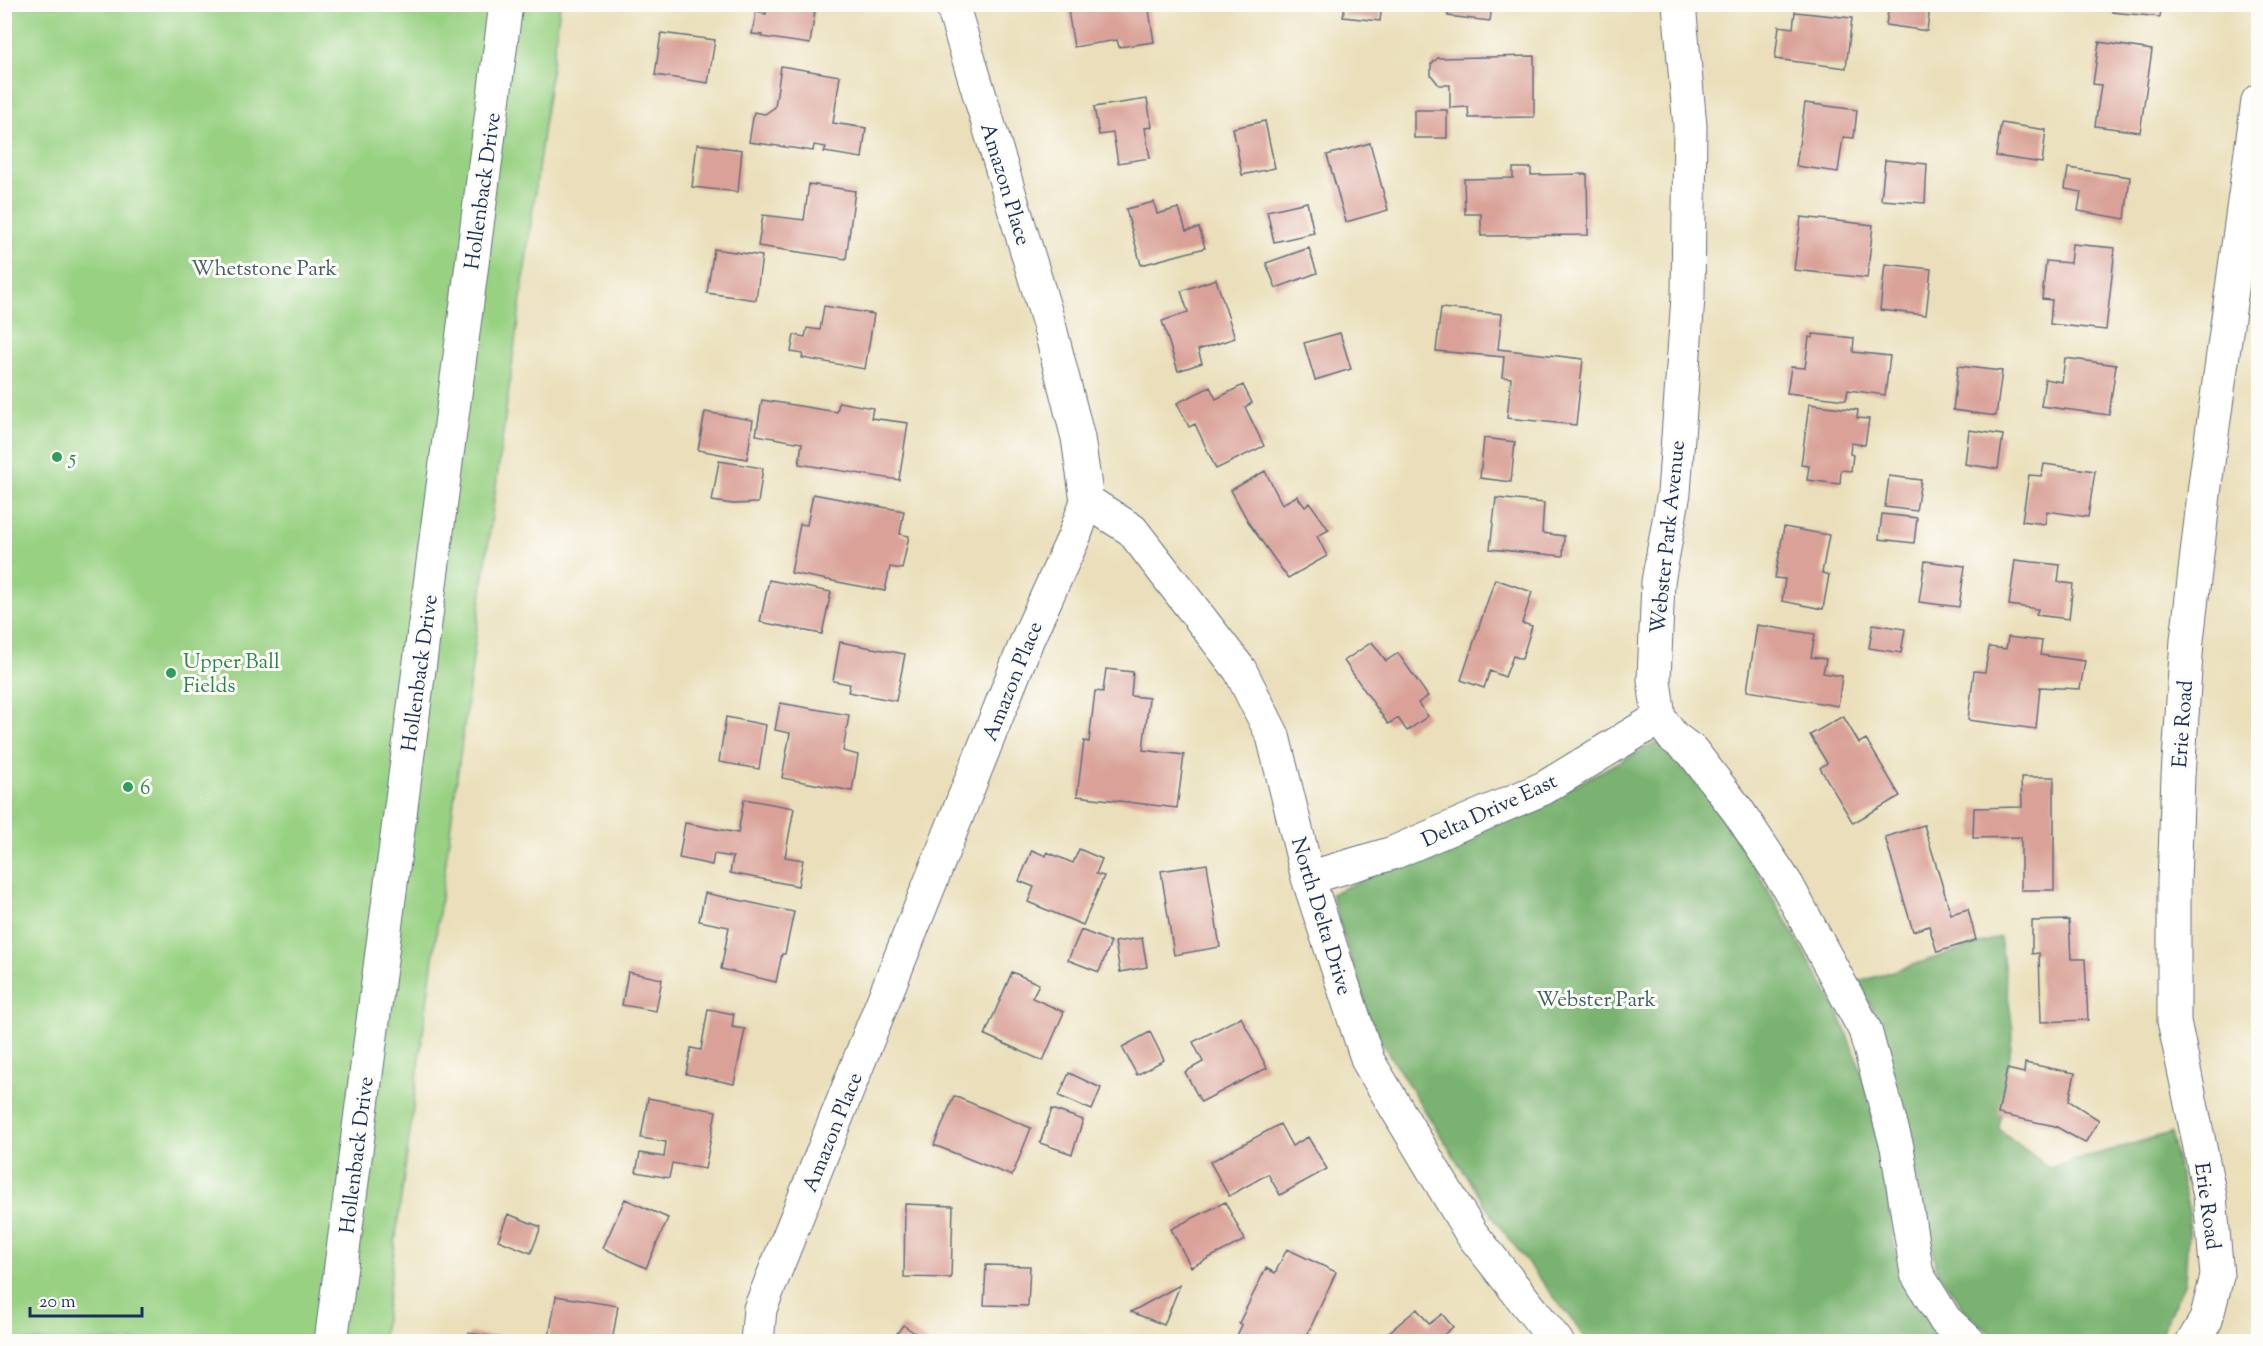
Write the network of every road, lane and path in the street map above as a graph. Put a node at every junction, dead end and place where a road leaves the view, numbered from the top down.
1 (506, 4) edge
2 (952, 4) edge
3 (1678, 4) edge
4 (2259, 101) edge
5 (1087, 501) junction
6 (1659, 717) junction
7 (1308, 878) junction
8 (331, 1341) edge
9 (757, 1341) edge
10 (1557, 1341) edge
11 (1969, 1341) edge
12 (2193, 1341) edge

1 - 8 street, Hollenback Drive
2 - 5 street, Amazon Place
3 - 6 street, Webster Park Avenue
4 - 12 street, Erie Road
5 - 7 street, North Delta Drive
5 - 9 street, Amazon Place
6 - 7 street, Delta Drive East
6 - 11 street
7 - 10 street, North Delta Drive

